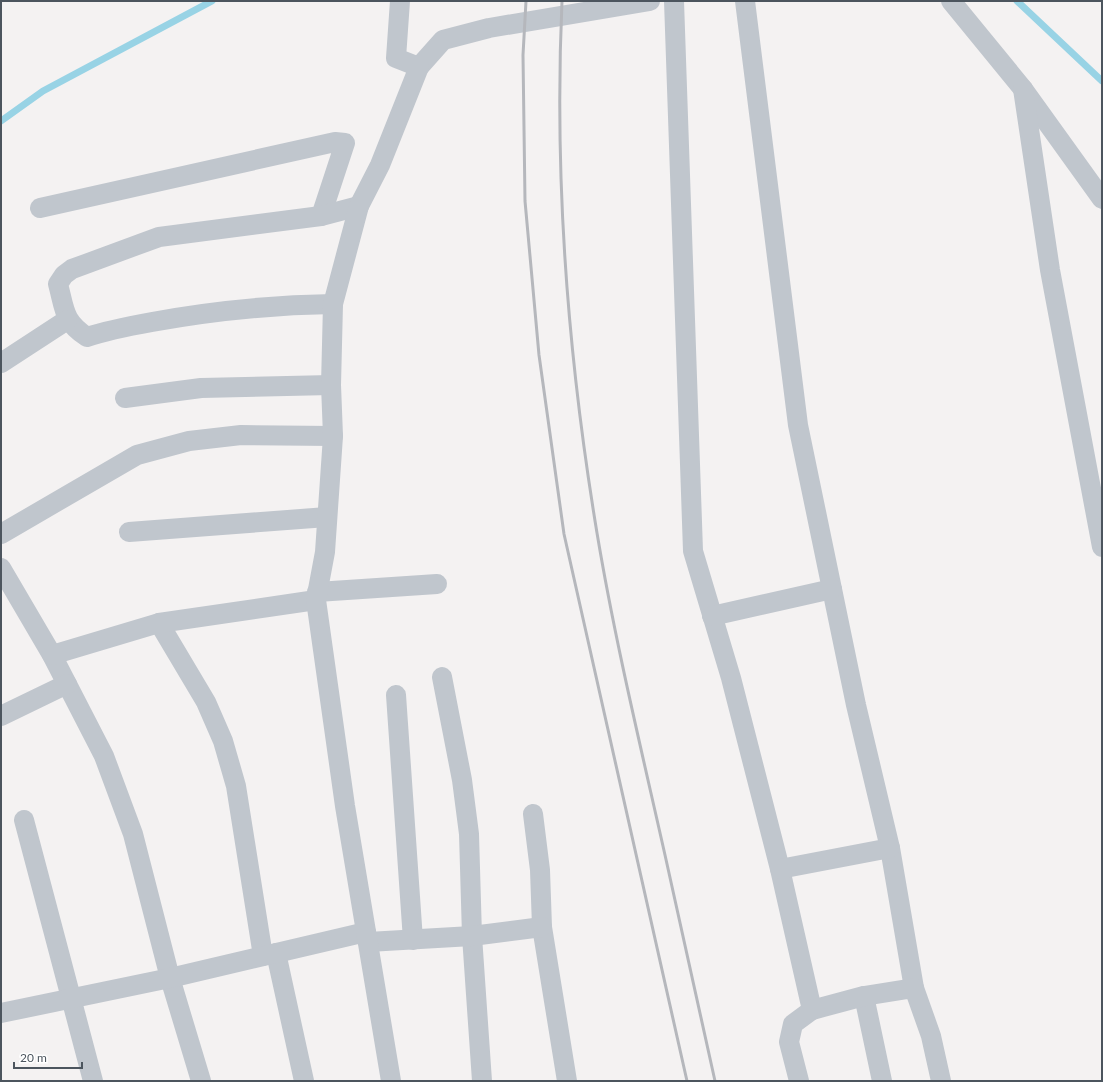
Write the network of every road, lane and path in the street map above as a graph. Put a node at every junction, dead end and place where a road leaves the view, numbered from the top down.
1 (400, 1) edge
2 (650, 1) edge
3 (674, 1) edge
4 (745, 1) edge
5 (951, 1) edge
6 (419, 67) junction
7 (1023, 89) junction
8 (1102, 199) edge
9 (359, 206) junction
10 (40, 208) dead end
11 (321, 216) junction
12 (333, 304) junction
13 (67, 320) junction
14 (1, 362) edge
15 (331, 385) junction
16 (125, 398) dead end
17 (333, 436) junction
18 (327, 517) junction
19 (1100, 522) edge
20 (129, 532) dead end
21 (1, 534) edge
22 (1102, 547) edge
23 (1, 568) edge
24 (437, 584) dead end
25 (832, 589) junction
26 (316, 596) junction
27 (712, 616) junction
28 (160, 622) junction
29 (52, 655) junction
30 (442, 677) dead end
31 (67, 684) junction
32 (396, 695) dead end
33 (1, 716) edge
34 (533, 814) dead end
35 (24, 820) dead end
36 (890, 848) junction
37 (780, 869) junction
38 (542, 927) junction
39 (472, 936) junction
40 (367, 937) junction
41 (413, 940) junction
42 (270, 954) junction
43 (170, 978) junction
44 (914, 988) junction
45 (864, 996) junction
46 (71, 999) junction
47 (812, 1010) junction
48 (1, 1013) edge
49 (93, 1081) edge
50 (201, 1081) edge
51 (304, 1081) edge
52 (391, 1081) edge
53 (482, 1081) edge
54 (567, 1081) edge
55 (799, 1081) edge
56 (882, 1081) edge
57 (941, 1081) edge

1 - 6 street
2 - 6 street
3 - 27 street
4 - 25 street
5 - 7 street
6 - 9 street
7 - 8 street
7 - 19 street
9 - 11 street
9 - 12 street
10 - 11 street
11 - 13 street
12 - 13 street
12 - 15 street
13 - 14 street
15 - 16 street
15 - 17 street
17 - 18 street
17 - 21 street
18 - 20 street
18 - 26 street
19 - 22 street
23 - 29 street
24 - 26 street
25 - 27 street
25 - 36 street
26 - 28 street
26 - 40 street
27 - 37 street
28 - 29 street
28 - 42 street
29 - 31 street
30 - 39 street
31 - 33 street
31 - 43 street
32 - 41 street
34 - 38 street
35 - 46 street
36 - 37 street
36 - 44 street
37 - 47 street
38 - 39 street
38 - 54 street
39 - 41 street
39 - 53 street
40 - 41 street
40 - 42 street
40 - 52 street
42 - 43 street
42 - 51 street
43 - 46 street
43 - 50 street
44 - 45 street
44 - 57 street
45 - 47 street
45 - 56 street
46 - 48 street
46 - 49 street
47 - 55 street

